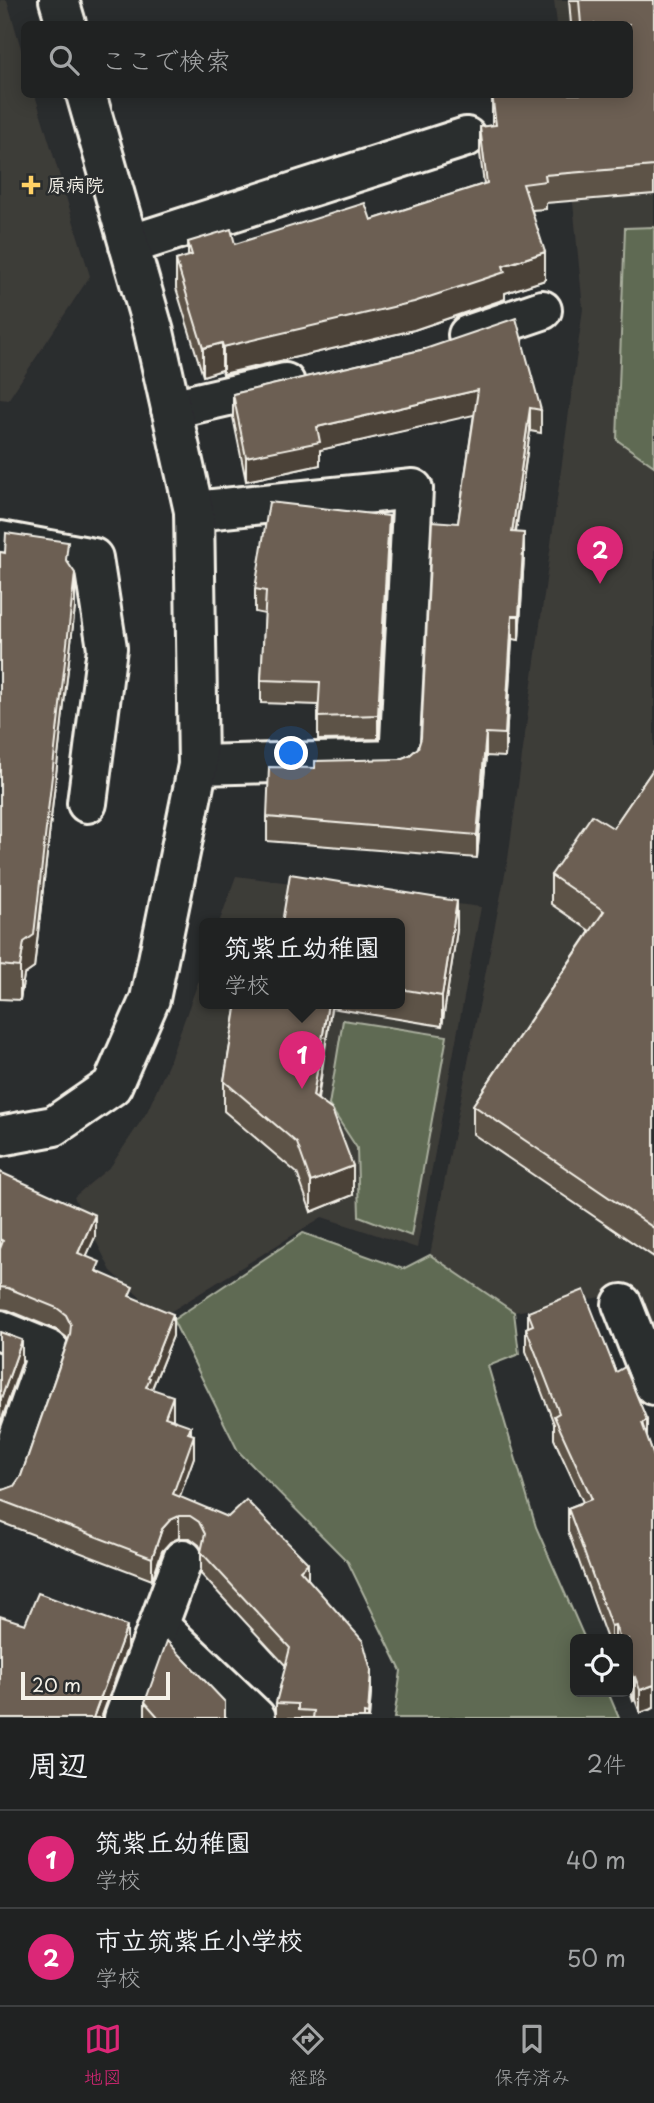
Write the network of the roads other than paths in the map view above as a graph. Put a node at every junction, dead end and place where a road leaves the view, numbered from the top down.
1 (59, 0) edge
2 (65, 21) edge
3 (87, 98) edge
4 (466, 137) dead end
5 (129, 245) junction
6 (542, 310) dead end
7 (432, 347) edge
8 (315, 376) edge
9 (171, 409) junction
10 (194, 511) junction
11 (0, 541) edge
12 (198, 765) junction
13 (87, 803) dead end
14 (0, 1136) edge
15 (622, 1304) dead end
16 (0, 1330) edge
17 (654, 1385) edge
18 (0, 1490) edge
19 (183, 1559) dead end
20 (159, 1626) junction
21 (124, 1718) edge
22 (256, 1718) edge

1 - 2 street
3 - 5 street
4 - 5 street
5 - 9 street
6 - 7 street
8 - 9 street
9 - 10 street
10 - 12 street
10 - 12 street
11 - 13 street
12 - 14 street
15 - 17 street
16 - 18 street
19 - 20 street
20 - 21 street
20 - 22 street

